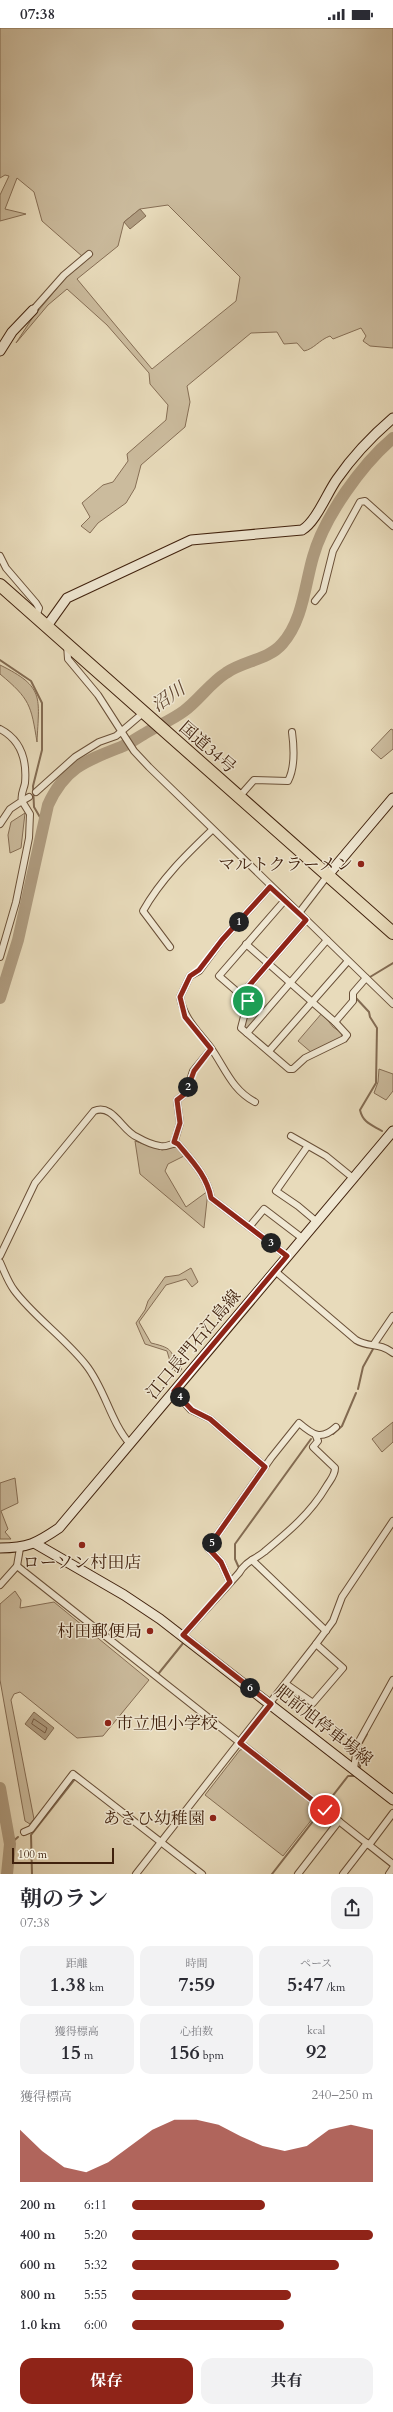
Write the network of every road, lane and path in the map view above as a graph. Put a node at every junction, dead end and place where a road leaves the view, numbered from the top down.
1 (89, 254) dead end
2 (33, 310) joint
3 (0, 351) edge
4 (393, 418) edge
5 (393, 526) edge
6 (0, 556) edge
7 (0, 585) edge
8 (315, 601) dead end
9 (36, 616) junction
10 (47, 626) junction
11 (67, 645) junction
12 (143, 714) junction
13 (0, 729) edge
14 (123, 731) junction
15 (292, 732) dead end
16 (36, 792) dead end
17 (239, 796) junction
18 (30, 798) dead end
19 (393, 798) edge
20 (22, 801) junction
21 (0, 824) edge
22 (212, 830) junction
23 (328, 875) junction
24 (270, 887) junction
25 (285, 900) junction
26 (299, 913) junction
27 (306, 920) junction
28 (393, 933) edge
29 (327, 940) junction
30 (246, 944) junction
31 (170, 947) dead end
32 (0, 957) edge
33 (348, 961) junction
34 (268, 963) junction
35 (366, 978) junction
36 (290, 983) junction
37 (241, 995) junction
38 (248, 1001) junction
39 (312, 1002) junction
40 (393, 1004) edge
41 (263, 1014) junction
42 (335, 1022) junction
43 (247, 1033) junction
44 (211, 1049) junction
45 (268, 1052) junction
46 (255, 1102) dead end
47 (291, 1136) dead end
48 (392, 1136) edge
49 (174, 1142) junction
50 (307, 1147) junction
51 (353, 1178) junction
52 (316, 1222) junction
53 (250, 1226) junction
54 (302, 1238) junction
55 (0, 1256) edge
56 (287, 1256) junction
57 (0, 1262) edge
58 (275, 1270) junction
59 (393, 1316) edge
60 (374, 1344) junction
61 (393, 1353) edge
62 (174, 1391) junction
63 (336, 1428) dead end
64 (316, 1436) junction
65 (130, 1444) junction
66 (265, 1467) junction
67 (393, 1521) edge
68 (36, 1544) junction
69 (0, 1548) edge
70 (20, 1548) junction
71 (252, 1560) junction
72 (17, 1566) junction
73 (230, 1582) junction
74 (0, 1585) edge
75 (326, 1631) junction
76 (183, 1635) junction
77 (316, 1644) junction
78 (393, 1680) edge
79 (286, 1684) junction
80 (271, 1704) junction
81 (240, 1743) junction
82 (354, 1770) junction
83 (393, 1800) edge
84 (393, 1813) edge
85 (339, 1821) junction
86 (24, 1832) dead end
87 (162, 1842) junction
88 (368, 1844) junction
89 (393, 1864) edge
90 (393, 1868) edge
91 (136, 1874) edge
92 (202, 1874) edge
93 (298, 1874) edge
94 (342, 1874) edge
95 (389, 1874) edge

1 - 2 street
2 - 3 main road
4 - 10 main road
5 - 8 street
6 - 9 street
7 - 9 highway, 国道34号
9 - 10 highway, 国道34号
10 - 11 highway, 国道34号
11 - 12 highway, 国道34号
11 - 14 street
12 - 14 street
12 - 17 highway, 国道34号
13 - 20 street
14 - 16 street
14 - 22 street
15 - 17 street
17 - 23 highway, 国道34号
18 - 20 street
19 - 23 main road
20 - 21 street
20 - 32 street
22 - 24 street
22 - 31 street
23 - 26 street
23 - 28 highway, 国道34号
24 - 25 street
24 - 44 street
25 - 26 street
25 - 30 street
26 - 27 street
27 - 29 street
27 - 34 street
29 - 33 street
29 - 36 street
30 - 34 street
30 - 37 street
33 - 35 street
33 - 39 street
34 - 36 street
34 - 37 street
35 - 40 street
35 - 42 street
36 - 39 street
36 - 41 street
37 - 38 street
38 - 41 street
38 - 43 street
39 - 42 street
39 - 45 street
41 - 43 street
42 - 45 street
43 - 45 street
44 - 46 street
44 - 49 street
47 - 50 street
48 - 51 main road, 江口長門石江島線
49 - 53 street
49 - 55 street
50 - 51 street
50 - 52 street
51 - 52 main road, 江口長門石江島線
52 - 54 main road, 江口長門石江島線
53 - 54 street
53 - 56 street
54 - 56 main road, 江口長門石江島線
56 - 58 main road, 江口長門石江島線
57 - 65 street
58 - 60 street
58 - 62 main road, 江口長門石江島線
59 - 60 street
60 - 61 street
62 - 65 main road, 江口長門石江島線
62 - 66 street
63 - 64 street
64 - 66 street
64 - 71 street
65 - 68 main road, 江口長門石江島線
66 - 73 street
67 - 75 street
68 - 70 main road, 江口長門石江島線
68 - 76 main road, 肥前旭停車場線
69 - 70 main road, 江口長門石江島線
70 - 72 street
71 - 73 street
71 - 75 street
72 - 74 street
72 - 81 street
73 - 76 street
75 - 77 street
76 - 80 main road, 肥前旭停車場線
77 - 79 street
77 - 79 street
78 - 82 street
79 - 80 street
80 - 81 street
80 - 82 main road, 肥前旭停車場線
81 - 85 street
81 - 87 street
82 - 83 main road, 肥前旭停車場線
84 - 88 street
85 - 88 street
85 - 93 street
86 - 87 street
87 - 91 street
87 - 92 street
88 - 89 street
88 - 94 street
90 - 95 street

